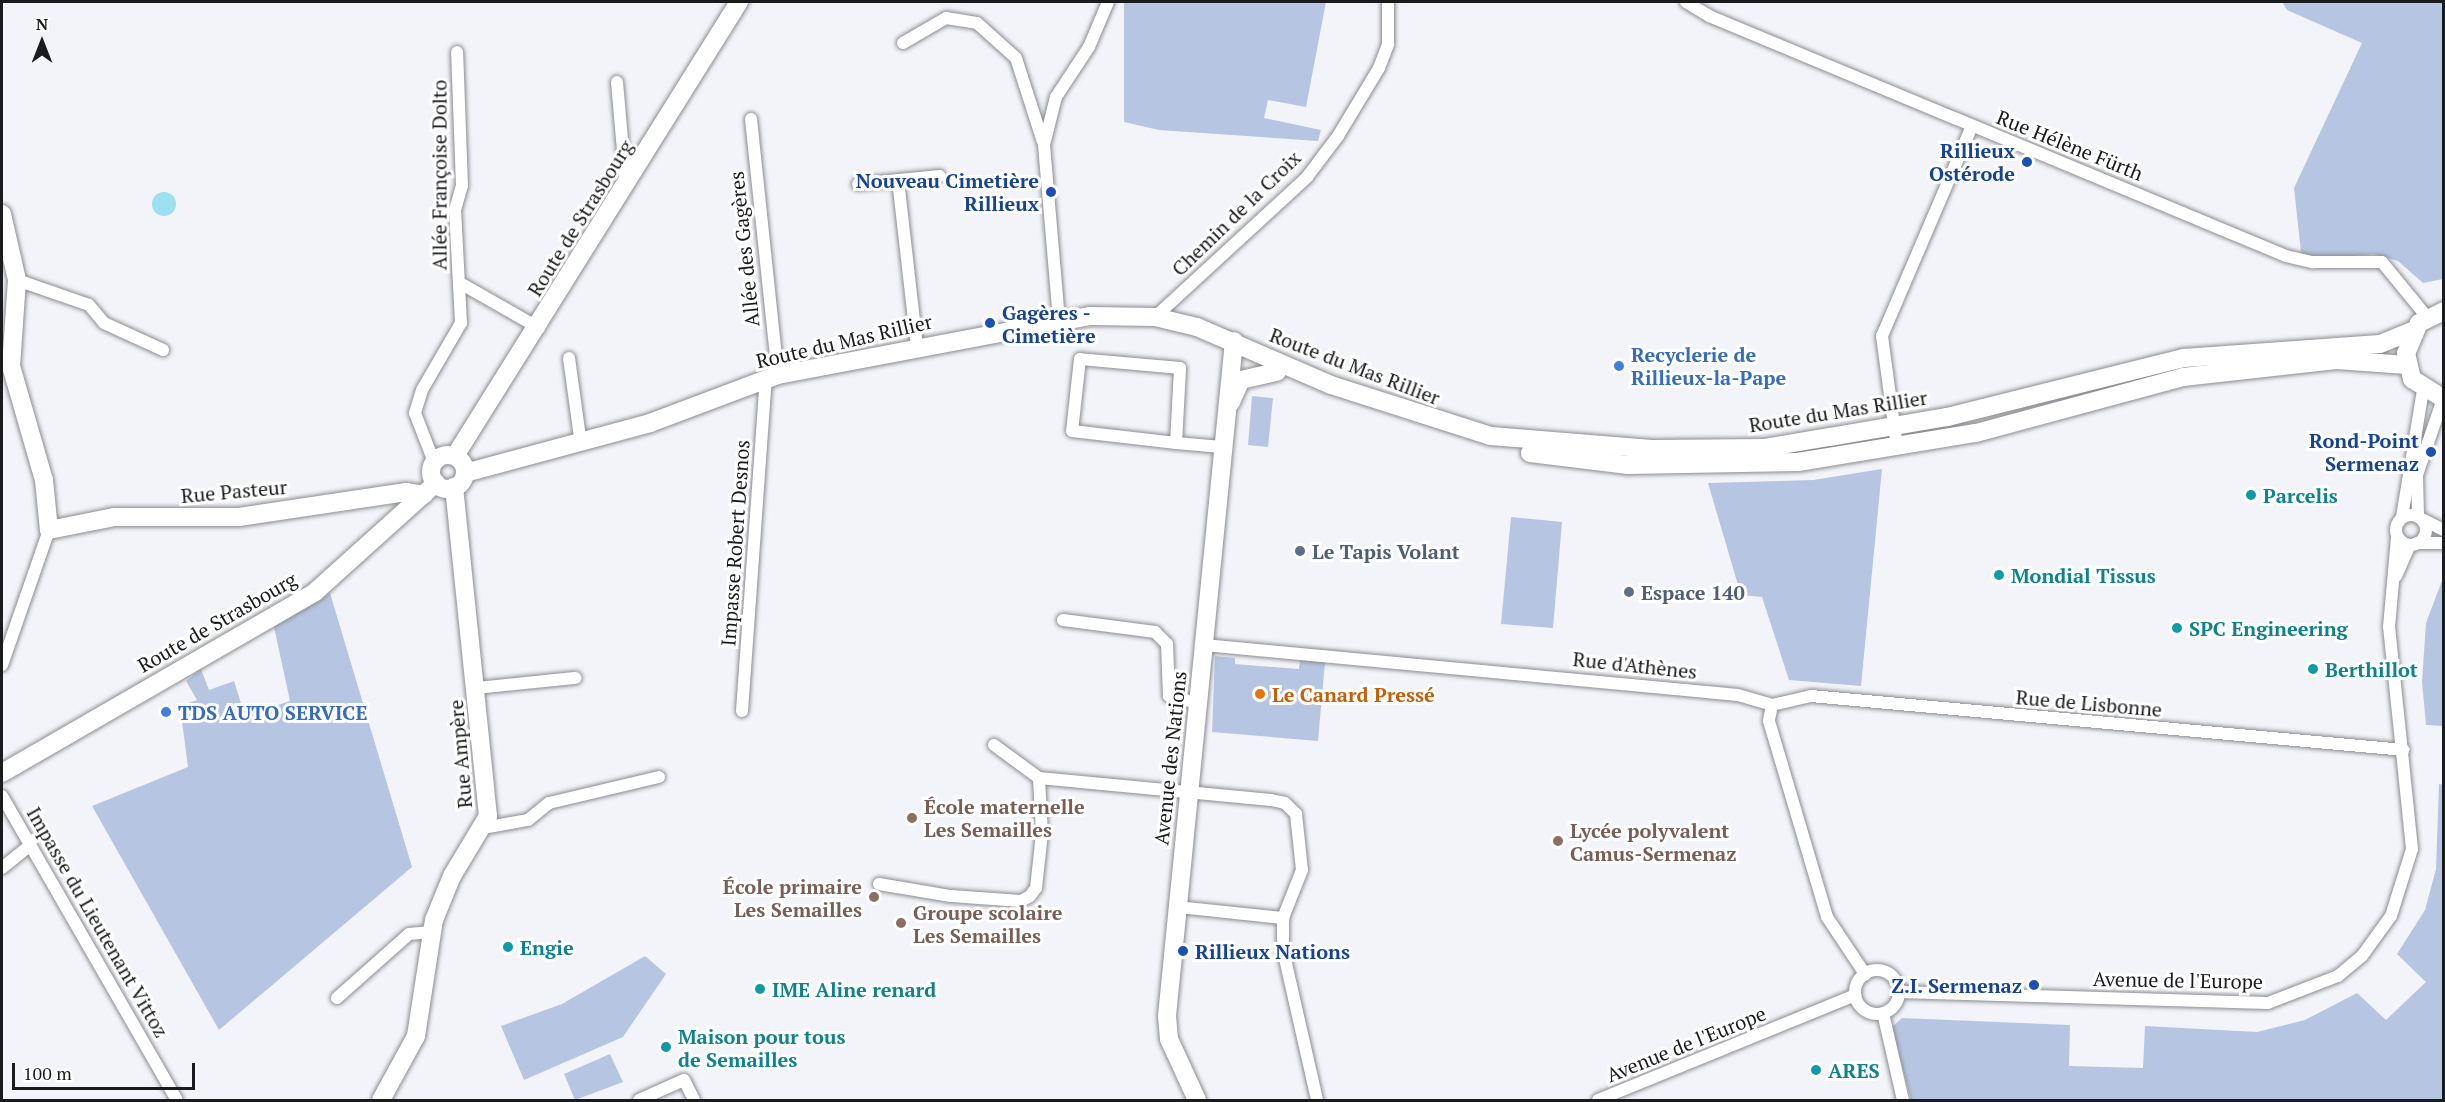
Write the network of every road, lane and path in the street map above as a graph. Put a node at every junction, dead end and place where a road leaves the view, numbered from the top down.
1 (739, 2) edge
2 (1108, 2) edge
3 (1388, 2) edge
4 (1686, 2) edge
5 (903, 43) dead end
6 (457, 52) dead end
7 (616, 82) dead end
8 (751, 119) dead end
9 (1972, 126) junction
10 (1044, 145) junction
11 (940, 176) dead end
12 (898, 180) junction
13 (858, 184) dead end
14 (626, 187) junction
15 (2, 214) edge
16 (17, 280) junction
17 (460, 283) junction
18 (2435, 314) edge
19 (1059, 320) junction
20 (1164, 320) junction
21 (539, 328) junction
22 (2412, 331) junction
23 (917, 346) junction
24 (1232, 346) junction
25 (163, 350) dead end
26 (569, 358) dead end
27 (2407, 365) junction
28 (1277, 372) junction
29 (772, 377) junction
30 (2422, 390) junction
31 (2443, 399) edge
32 (1227, 415) junction
33 (1893, 427) junction
34 (1176, 443) junction
35 (581, 444) junction
36 (1222, 447) junction
37 (1897, 447) junction
38 (455, 456) junction
39 (434, 462) junction
40 (459, 480) junction
41 (430, 489) junction
42 (2402, 517) junction
43 (2420, 518) junction
44 (49, 530) junction
45 (2444, 530) edge
46 (2397, 537) junction
47 (2444, 543) edge
48 (2414, 544) junction
49 (2389, 601) junction
50 (1063, 620) dead end
51 (1204, 645) junction
52 (2, 665) edge
53 (574, 678) dead end
54 (476, 688) junction
55 (1198, 703) junction
56 (1772, 705) junction
57 (742, 711) dead end
58 (994, 746) dead end
59 (2404, 750) junction
60 (2, 773) edge
61 (659, 777) dead end
62 (1040, 778) junction
63 (1190, 790) junction
64 (2, 796) edge
65 (483, 828) junction
66 (30, 845) junction
67 (2, 868) edge
68 (879, 884) dead end
69 (1178, 907) junction
70 (1283, 918) junction
71 (431, 932) junction
72 (1865, 974) junction
73 (1899, 992) junction
74 (1855, 995) junction
75 (338, 999) dead end
76 (1883, 1013) junction
77 (177, 1101) edge
78 (381, 1101) edge
79 (639, 1101) edge
80 (694, 1101) edge
81 (1197, 1101) edge
82 (1317, 1101) edge
83 (1598, 1101) edge
84 (1903, 1101) edge

1 - 14 main road, Route de Strasbourg
2 - 10 street
3 - 20 street, Chemin de la Croix
4 - 9 street, Rue Hélène Fürth
5 - 10 street
6 - 17 street, Allée Françoise Dolto
7 - 14 street
8 - 29 street, Allée des Gagères
9 - 18 street, Rue Hélène Fürth
9 - 33 street
10 - 19 street
11 - 12 street
12 - 13 street
12 - 23 street
14 - 21 main road, Route de Strasbourg
15 - 16 main road
16 - 25 street
16 - 44 main road
17 - 21 street
17 - 39 street, Allée Françoise Dolto
18 - 22 main road
19 - 20 main road, Route du Mas Rillier
19 - 23 main road, Route du Mas Rillier
20 - 24 main road, Route du Mas Rillier
21 - 38 main road, Route de Strasbourg
22 - 27 main road
22 - 33 main road, Route du Mas Rillier
23 - 29 main road, Route du Mas Rillier
24 - 28 main road, Route du Mas Rillier
24 - 32 main road, Avenue des Nations
24 - 33 main road, Route du Mas Rillier
26 - 35 street
27 - 30 main road
27 - 37 main road, Route du Mas Rillier
28 - 32 main road, Avenue des Nations
28 - 37 main road, Route du Mas Rillier
29 - 35 main road, Route du Mas Rillier
29 - 57 street, Impasse Robert Desnos
30 - 31 main road
30 - 42 street
31 - 43 street
32 - 36 main road, Avenue des Nations
33 - 37 street
34 - 34 street
34 - 36 street
35 - 40 main road, Route du Mas Rillier
36 - 51 main road, Avenue des Nations
38 - 39 main road
38 - 40 main road
39 - 41 main road
40 - 41 main road, Rue Pasteur
40 - 54 main road, Rue Ampère
41 - 44 main road, Rue Pasteur
41 - 60 main road, Route de Strasbourg
42 - 43 street
42 - 46 street, Avenue de l'Europe
43 - 45 street
43 - 48 street, Avenue de l'Europe
44 - 52 street
46 - 48 street
46 - 49 street, Avenue de l'Europe
47 - 48 street
48 - 49 street, Avenue de l'Europe
49 - 59 street, Avenue de l'Europe
50 - 55 street
51 - 55 main road, Avenue des Nations
51 - 56 street, Rue d'Athènes
53 - 54 street
54 - 65 main road, Rue Ampère
55 - 63 main road, Avenue des Nations
56 - 59 street, Rue de Lisbonne
56 - 72 street
58 - 62 street
59 - 73 street, Avenue de l'Europe
61 - 65 street
62 - 63 street
62 - 68 street
63 - 69 main road, Avenue des Nations
63 - 70 street
64 - 66 street, Impasse du Lieutenant Vittoz
65 - 71 main road, Rue Ampère
66 - 67 street
66 - 77 street, Impasse du Lieutenant Vittoz
69 - 70 street
69 - 81 main road, Avenue des Nations
70 - 82 street
71 - 75 street
71 - 78 main road, Rue Ampère
72 - 73 street
72 - 74 street
73 - 76 street
74 - 76 street
74 - 83 street, Avenue de l'Europe
76 - 84 street
79 - 80 street

